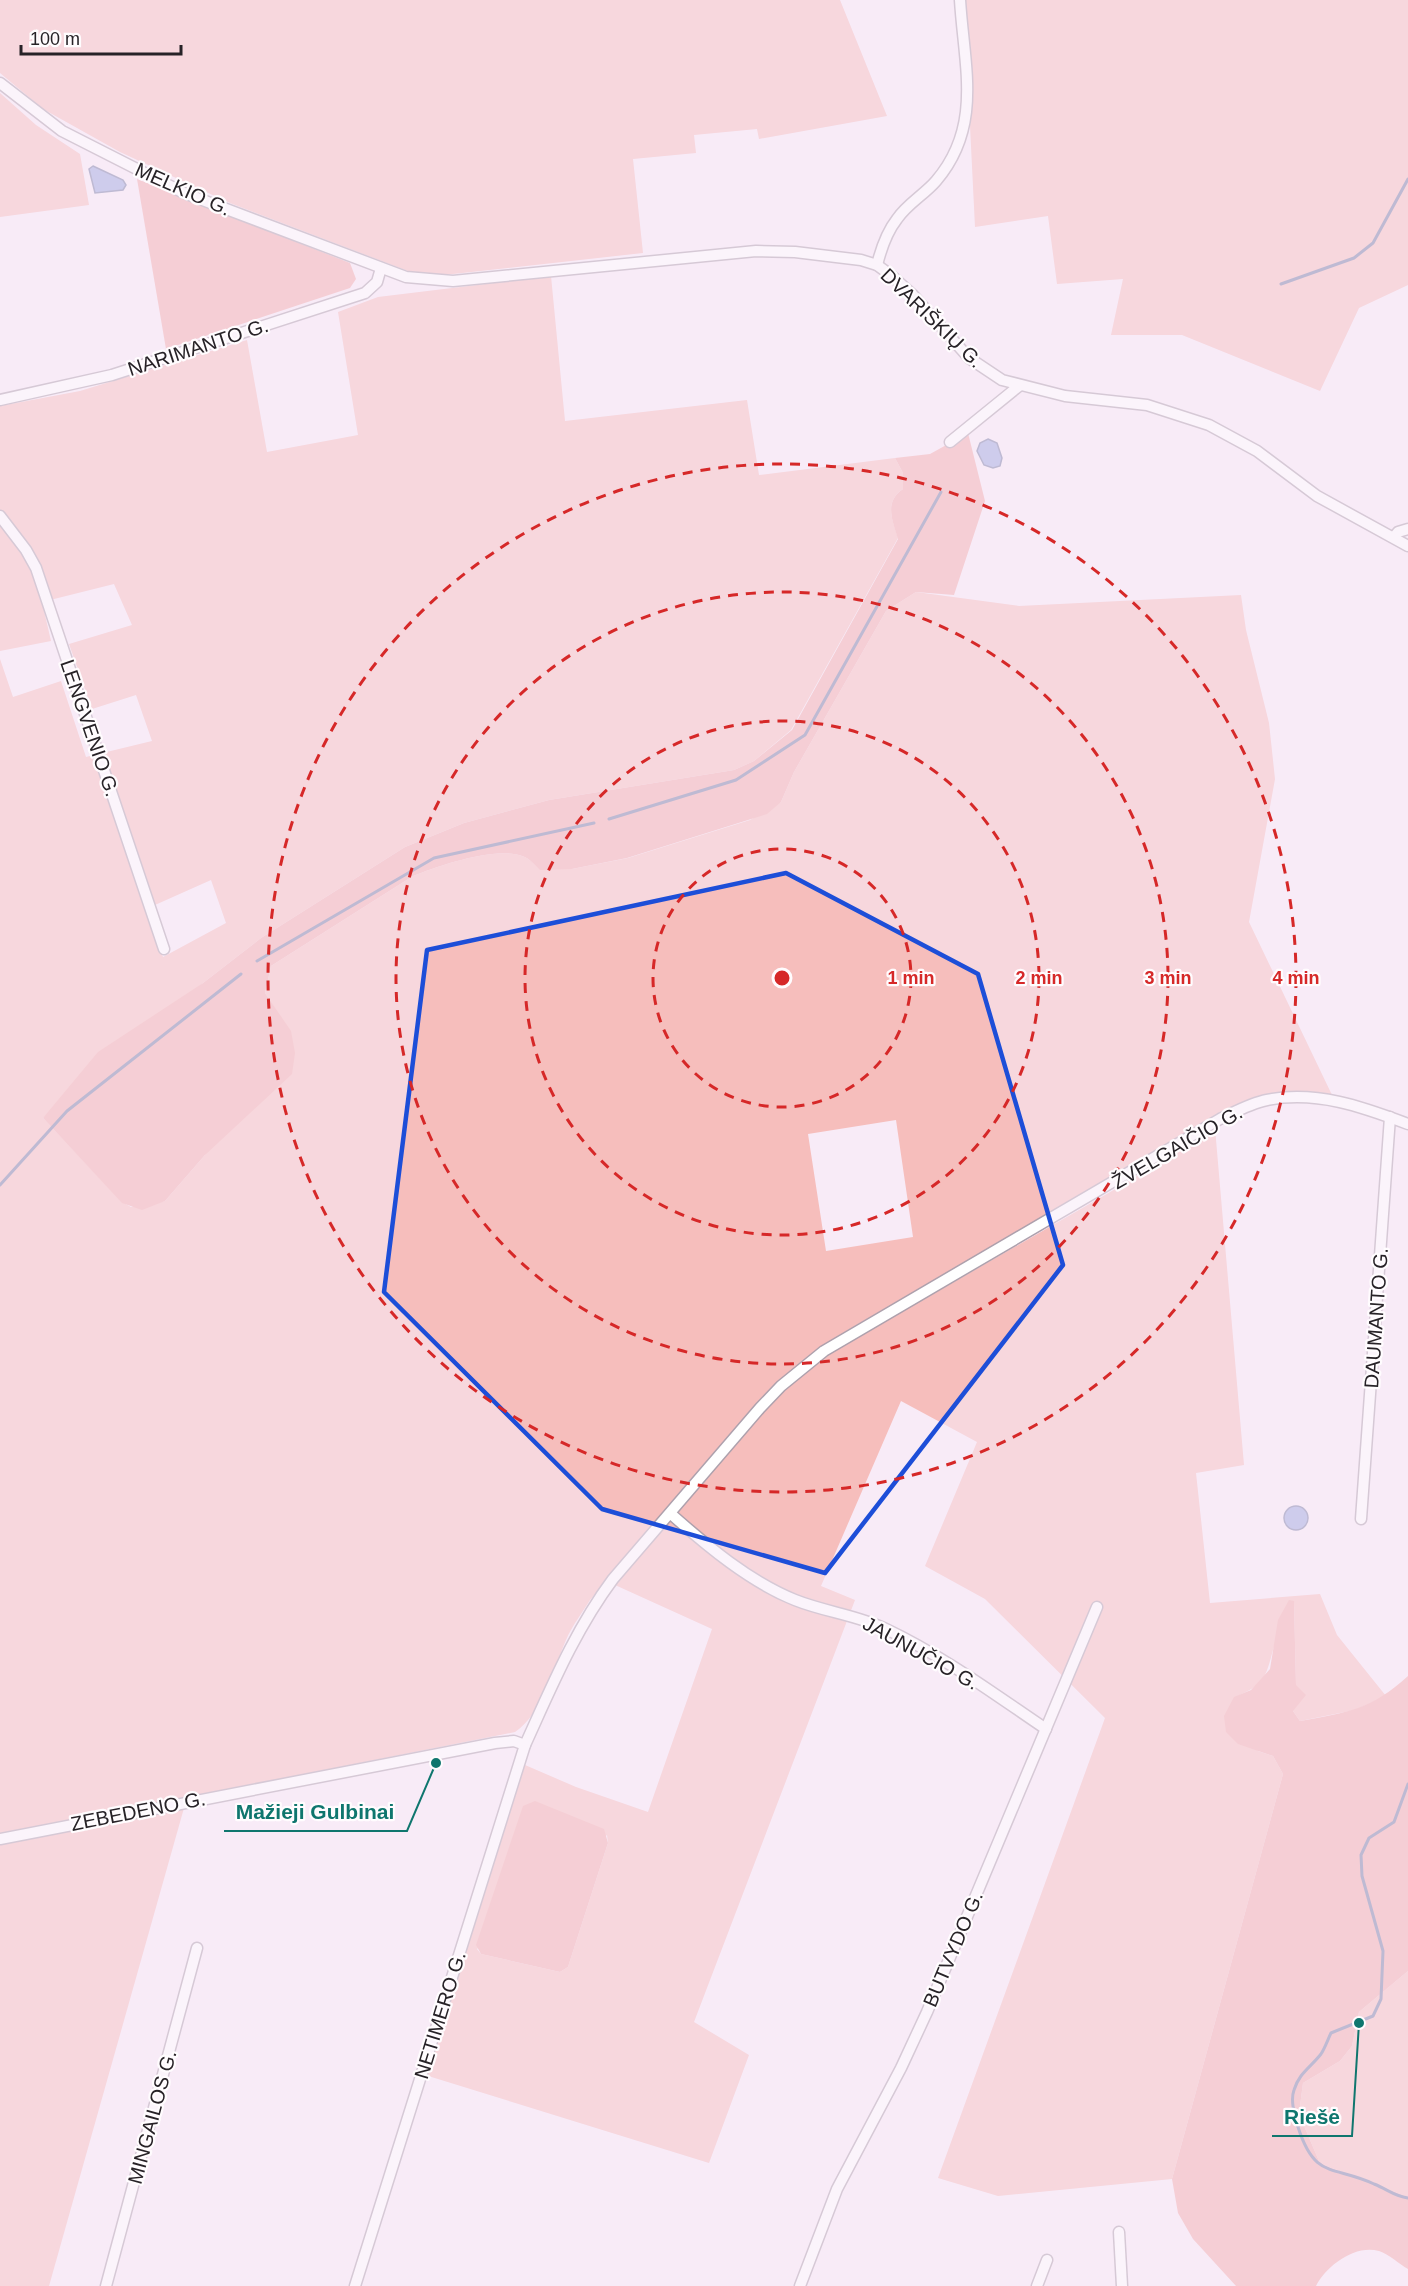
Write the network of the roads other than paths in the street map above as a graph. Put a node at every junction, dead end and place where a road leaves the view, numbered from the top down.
1 (960, 0) edge
2 (0, 84) edge
3 (877, 265) junction
4 (381, 268) junction
5 (1019, 386) junction
6 (0, 400) edge
7 (950, 442) dead end
8 (0, 516) edge
9 (1408, 529) edge
10 (1394, 537) junction
11 (1408, 546) edge
12 (165, 949) dead end
13 (1390, 1117) junction
14 (1408, 1124) edge
15 (671, 1514) junction
16 (1361, 1519) dead end
17 (1097, 1607) dead end
18 (1046, 1729) junction
19 (525, 1745) junction
20 (0, 1839) edge
21 (197, 1948) dead end
22 (1119, 2232) dead end
23 (1047, 2260) dead end
24 (106, 2286) edge
25 (355, 2286) edge
26 (800, 2286) edge
27 (1036, 2286) edge
28 (1122, 2286) edge

1 - 3 street
2 - 4 street, MELKIO G.
3 - 4 street, DVARIŠKIŲ G.
3 - 5 street, DVARIŠKIŲ G.
4 - 6 street, NARIMANTO G.
5 - 7 street
5 - 10 street, DVARIŠKIŲ G.
8 - 12 street, LENGVENIO G.
9 - 10 street
10 - 11 street, DVARIŠKIŲ G.
13 - 14 street, ŽVELGAIČIO G.
13 - 15 street, ŽVELGAIČIO G.
13 - 16 street, DAUMANTO G.
15 - 18 street, JAUNUČIO G.
15 - 19 street, NETIMERO G.
17 - 18 street, BUTVYDO G.
18 - 26 street, BUTVYDO G.
19 - 20 street, ZEBEDENO G.
19 - 25 street, NETIMERO G.
21 - 24 street, MINGAILOS G.
22 - 28 street
23 - 27 street

